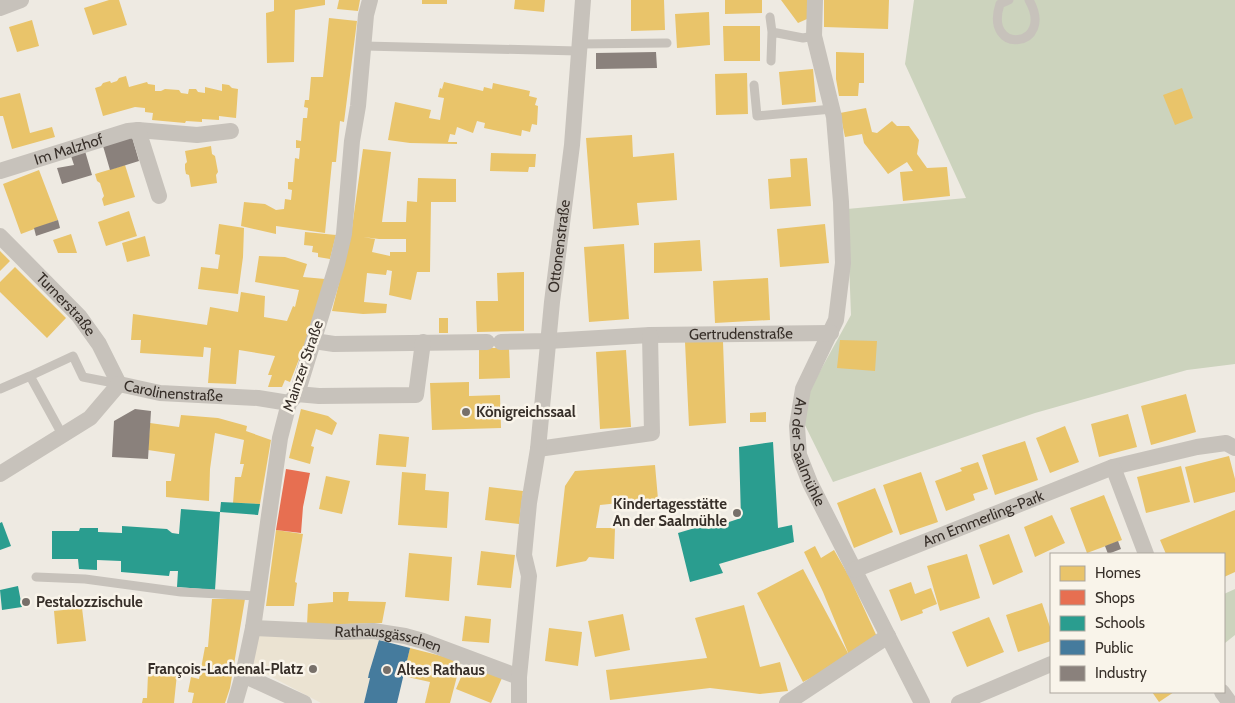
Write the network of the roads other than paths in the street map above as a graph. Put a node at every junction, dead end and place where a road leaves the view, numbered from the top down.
1 (21, 0) edge
2 (370, 0) edge
3 (583, 0) edge
4 (815, 0) edge
5 (1009, 0) edge
6 (1029, 0) edge
7 (0, 8) edge
8 (770, 17) dead end
9 (772, 32) junction
10 (814, 36) junction
11 (667, 43) dead end
12 (364, 46) junction
13 (579, 47) junction
14 (771, 61) dead end
15 (754, 85) dead end
16 (832, 109) junction
17 (138, 130) junction
18 (231, 131) dead end
19 (0, 171) edge
20 (159, 196) dead end
21 (0, 236) edge
22 (830, 333) junction
23 (650, 335) junction
24 (314, 341) junction
25 (548, 341) junction
26 (423, 342) junction
27 (30, 376) junction
28 (119, 384) junction
29 (0, 389) edge
30 (293, 399) junction
31 (63, 436) junction
32 (1235, 448) edge
33 (538, 449) junction
34 (1113, 467) junction
35 (0, 474) edge
36 (1146, 553) edge
37 (854, 570) junction
38 (36, 578) dead end
39 (258, 596) junction
40 (253, 628) junction
41 (888, 636) junction
42 (1050, 664) edge
43 (243, 675) junction
44 (519, 677) junction
45 (236, 703) edge
46 (304, 703) edge
47 (519, 703) edge
48 (787, 703) edge
49 (922, 703) edge
50 (959, 703) edge

1 - 7 street
2 - 12 street, Mainzer Straße
3 - 13 street, Ottonenstraße
4 - 10 street, An der Saalmühle
5 - 6 lane
8 - 9 lane
9 - 10 lane
9 - 14 lane
10 - 16 street, An der Saalmühle
11 - 13 lane
12 - 13 lane
12 - 24 street, Mainzer Straße
13 - 25 street, Ottonenstraße
15 - 16 lane
16 - 22 street, An der Saalmühle
17 - 18 street, Im Malzhof
17 - 19 street, Im Malzhof
17 - 20 street
21 - 28 street, Turnerstraße
22 - 23 street, Gertrudenstraße
22 - 37 street, An der Saalmühle
23 - 25 street, Gertrudenstraße
23 - 33 street
24 - 26 street, Gertrudenstraße
24 - 30 street, Mainzer Straße
25 - 26 street, Gertrudenstraße
25 - 33 street, Ottonenstraße
26 - 30 street
27 - 28 lane
27 - 29 lane
27 - 31 lane
28 - 30 street, Carolinenstraße
28 - 31 street, Carolinenstraße
30 - 39 street, Mainzer Straße
31 - 35 street, Carolinenstraße
32 - 34 street, Am Emmerling-Park
33 - 44 street, Ottonenstraße
34 - 36 street
34 - 37 street, Am Emmerling-Park
37 - 41 street, An der Saalmühle
38 - 39 lane
39 - 40 street, Mainzer Straße
40 - 43 street, Mainzer Straße
40 - 44 street, Rathausgässchen
41 - 48 street
41 - 49 street, An der Saalmühle
42 - 50 street
43 - 45 street, Mainzer Straße
43 - 46 street
44 - 47 street, Ottonenstraße

